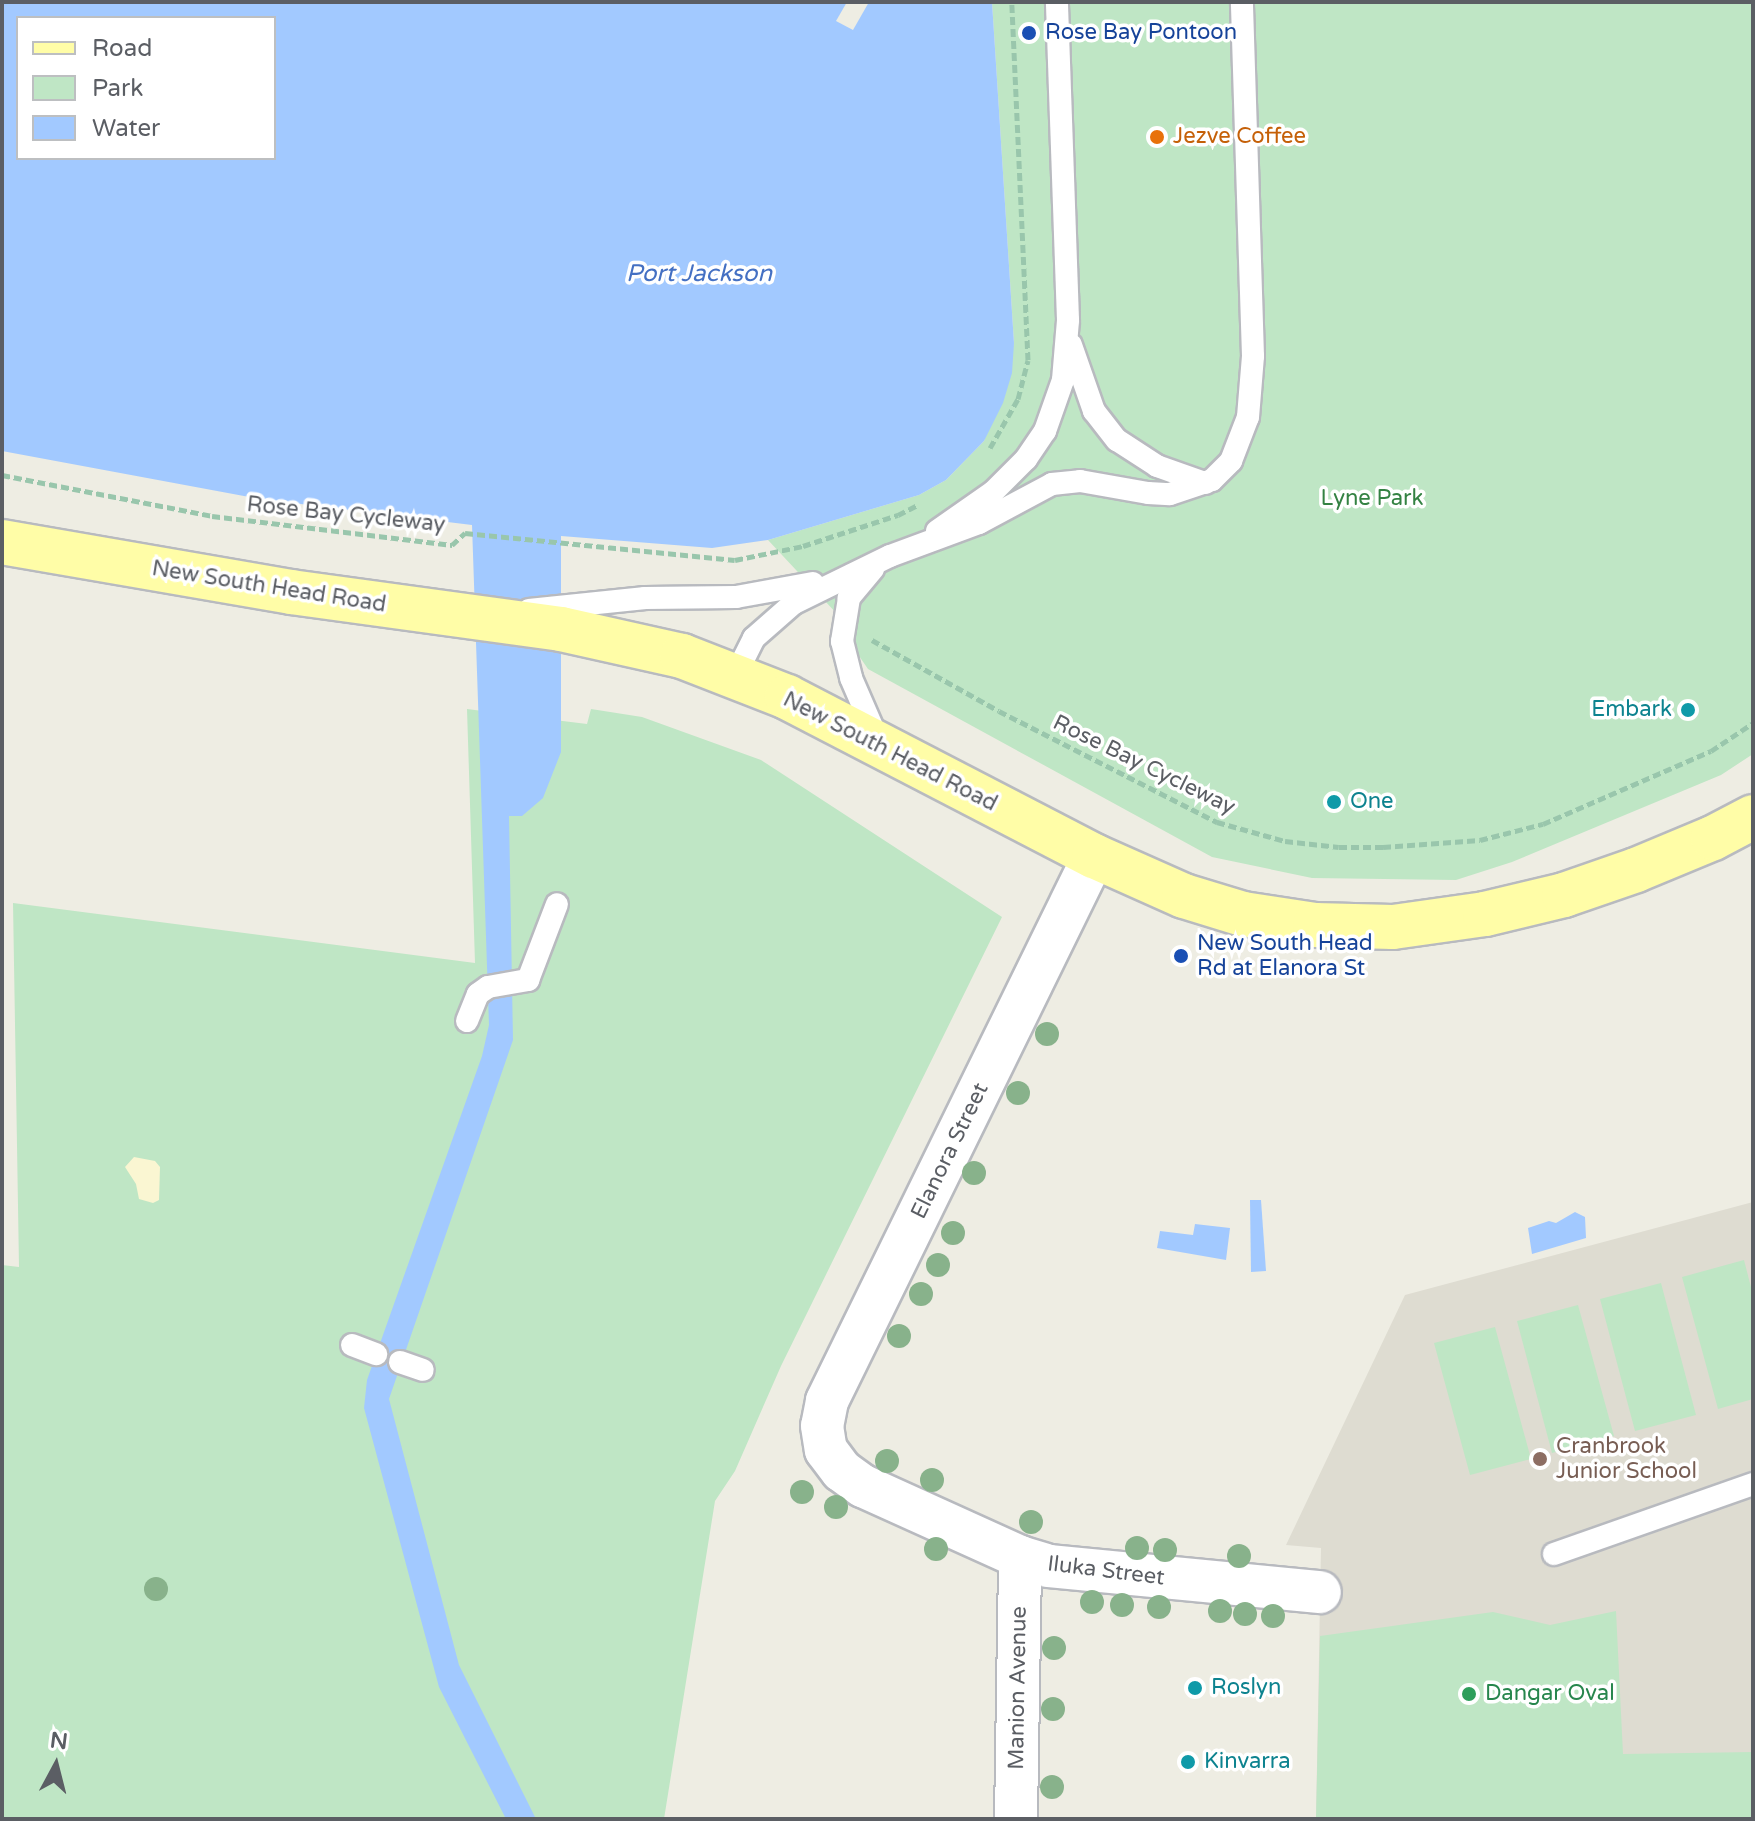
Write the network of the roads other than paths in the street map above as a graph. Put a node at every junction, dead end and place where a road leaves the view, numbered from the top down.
1 (1057, 2) edge
2 (1242, 2) edge
3 (1068, 336) junction
4 (1205, 483) junction
5 (2, 542) edge
6 (917, 546) junction
7 (890, 556) junction
8 (848, 575) junction
9 (472, 616) junction
10 (735, 676) junction
11 (881, 747) junction
12 (1753, 817) edge
13 (1094, 856) junction
14 (557, 904) dead end
15 (467, 1021) dead end
16 (352, 1345) dead end
17 (376, 1354) dead end
18 (400, 1362) dead end
19 (423, 1370) dead end
20 (826, 1450) joint
21 (1753, 1484) edge
22 (1554, 1554) dead end
23 (1020, 1557) junction
24 (1320, 1592) dead end
25 (1016, 1819) edge

1 - 3 lane
2 - 4 lane
3 - 4 lane
3 - 6 lane
4 - 6 lane
5 - 9 main road, New South Head Road
6 - 7 lane
7 - 8 lane
7 - 11 lane
8 - 9 lane
8 - 10 lane
9 - 10 main road, New South Head Road
10 - 11 main road, New South Head Road
11 - 13 main road, New South Head Road
12 - 13 main road, New South Head Road
13 - 20 street, Elanora Street
14 - 15 lane
16 - 17 lane
18 - 19 lane
20 - 23 street, Iluka Street
21 - 22 lane
23 - 24 street, Iluka Street
23 - 25 street, Manion Avenue

